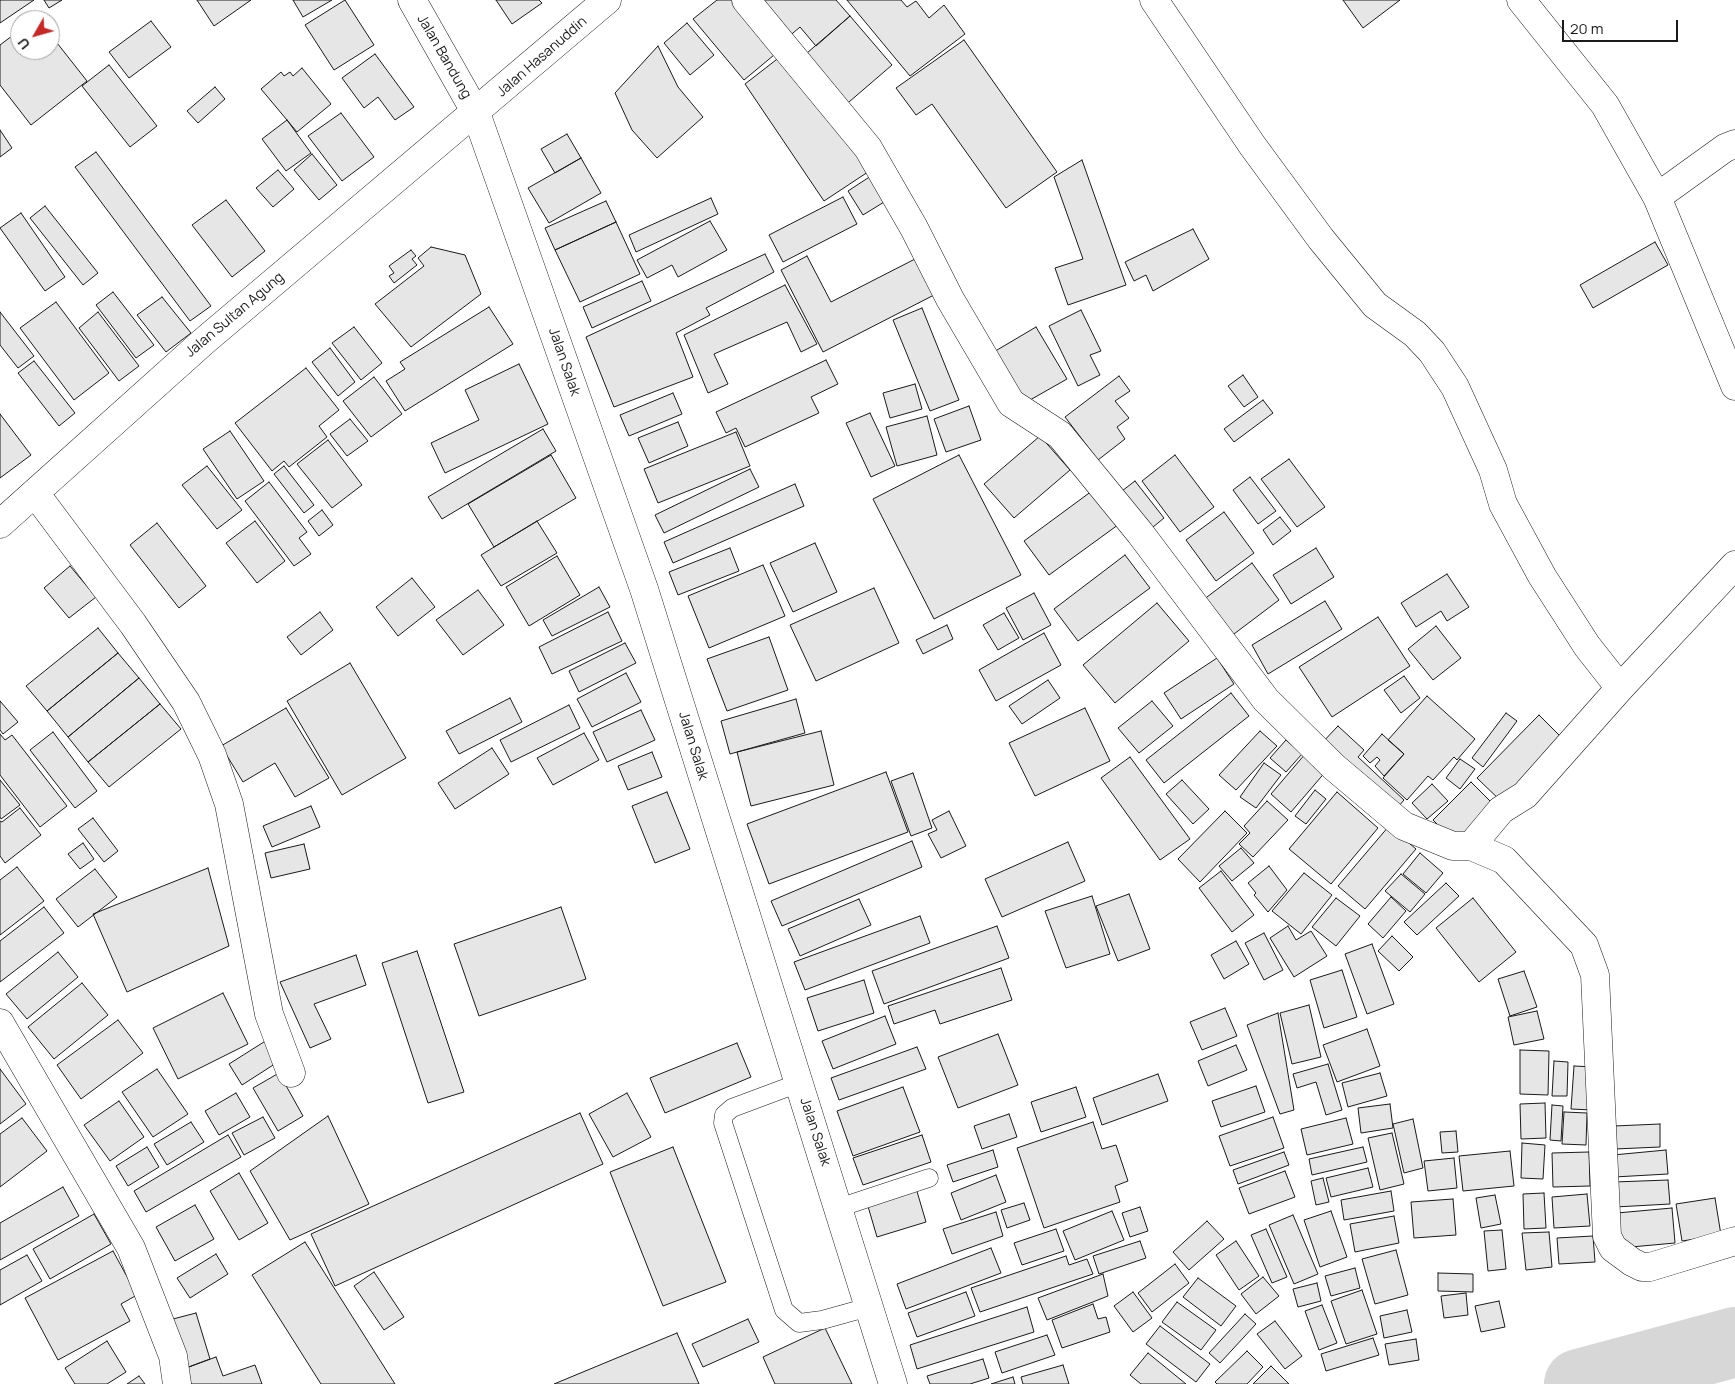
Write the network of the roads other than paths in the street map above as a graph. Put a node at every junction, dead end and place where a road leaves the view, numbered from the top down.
1 (412, 0) edge
2 (607, 0) edge
3 (746, 0) edge
4 (1154, 0) edge
5 (1521, 0) edge
6 (476, 113) junction
7 (1735, 144) edge
8 (1657, 198) junction
9 (1735, 386) edge
10 (35, 493) junction
11 (0, 524) edge
12 (1733, 572) edge
13 (1620, 688) junction
14 (1471, 846) junction
15 (0, 1023) edge
16 (291, 1073) dead end
17 (799, 1083) junction
18 (929, 1178) dead end
19 (838, 1208) junction
20 (1735, 1241) edge
21 (869, 1307) junction
22 (177, 1384) edge
23 (893, 1384) edge

1 - 6 street, Jalan Bandung
2 - 6 street, Jalan Hasanuddin
3 - 14 street
4 - 13 street
5 - 8 street
6 - 10 street, Jalan Sultan Agung
6 - 17 street, Jalan Salak
7 - 8 street
8 - 9 street
10 - 11 street, Jalan Sultan Agung
10 - 16 street
12 - 13 street
13 - 14 street
14 - 20 street
15 - 22 street
17 - 19 street, Jalan Salak
17 - 21 lane
18 - 19 lane
19 - 21 street, Jalan Salak
21 - 23 street, Jalan Salak

